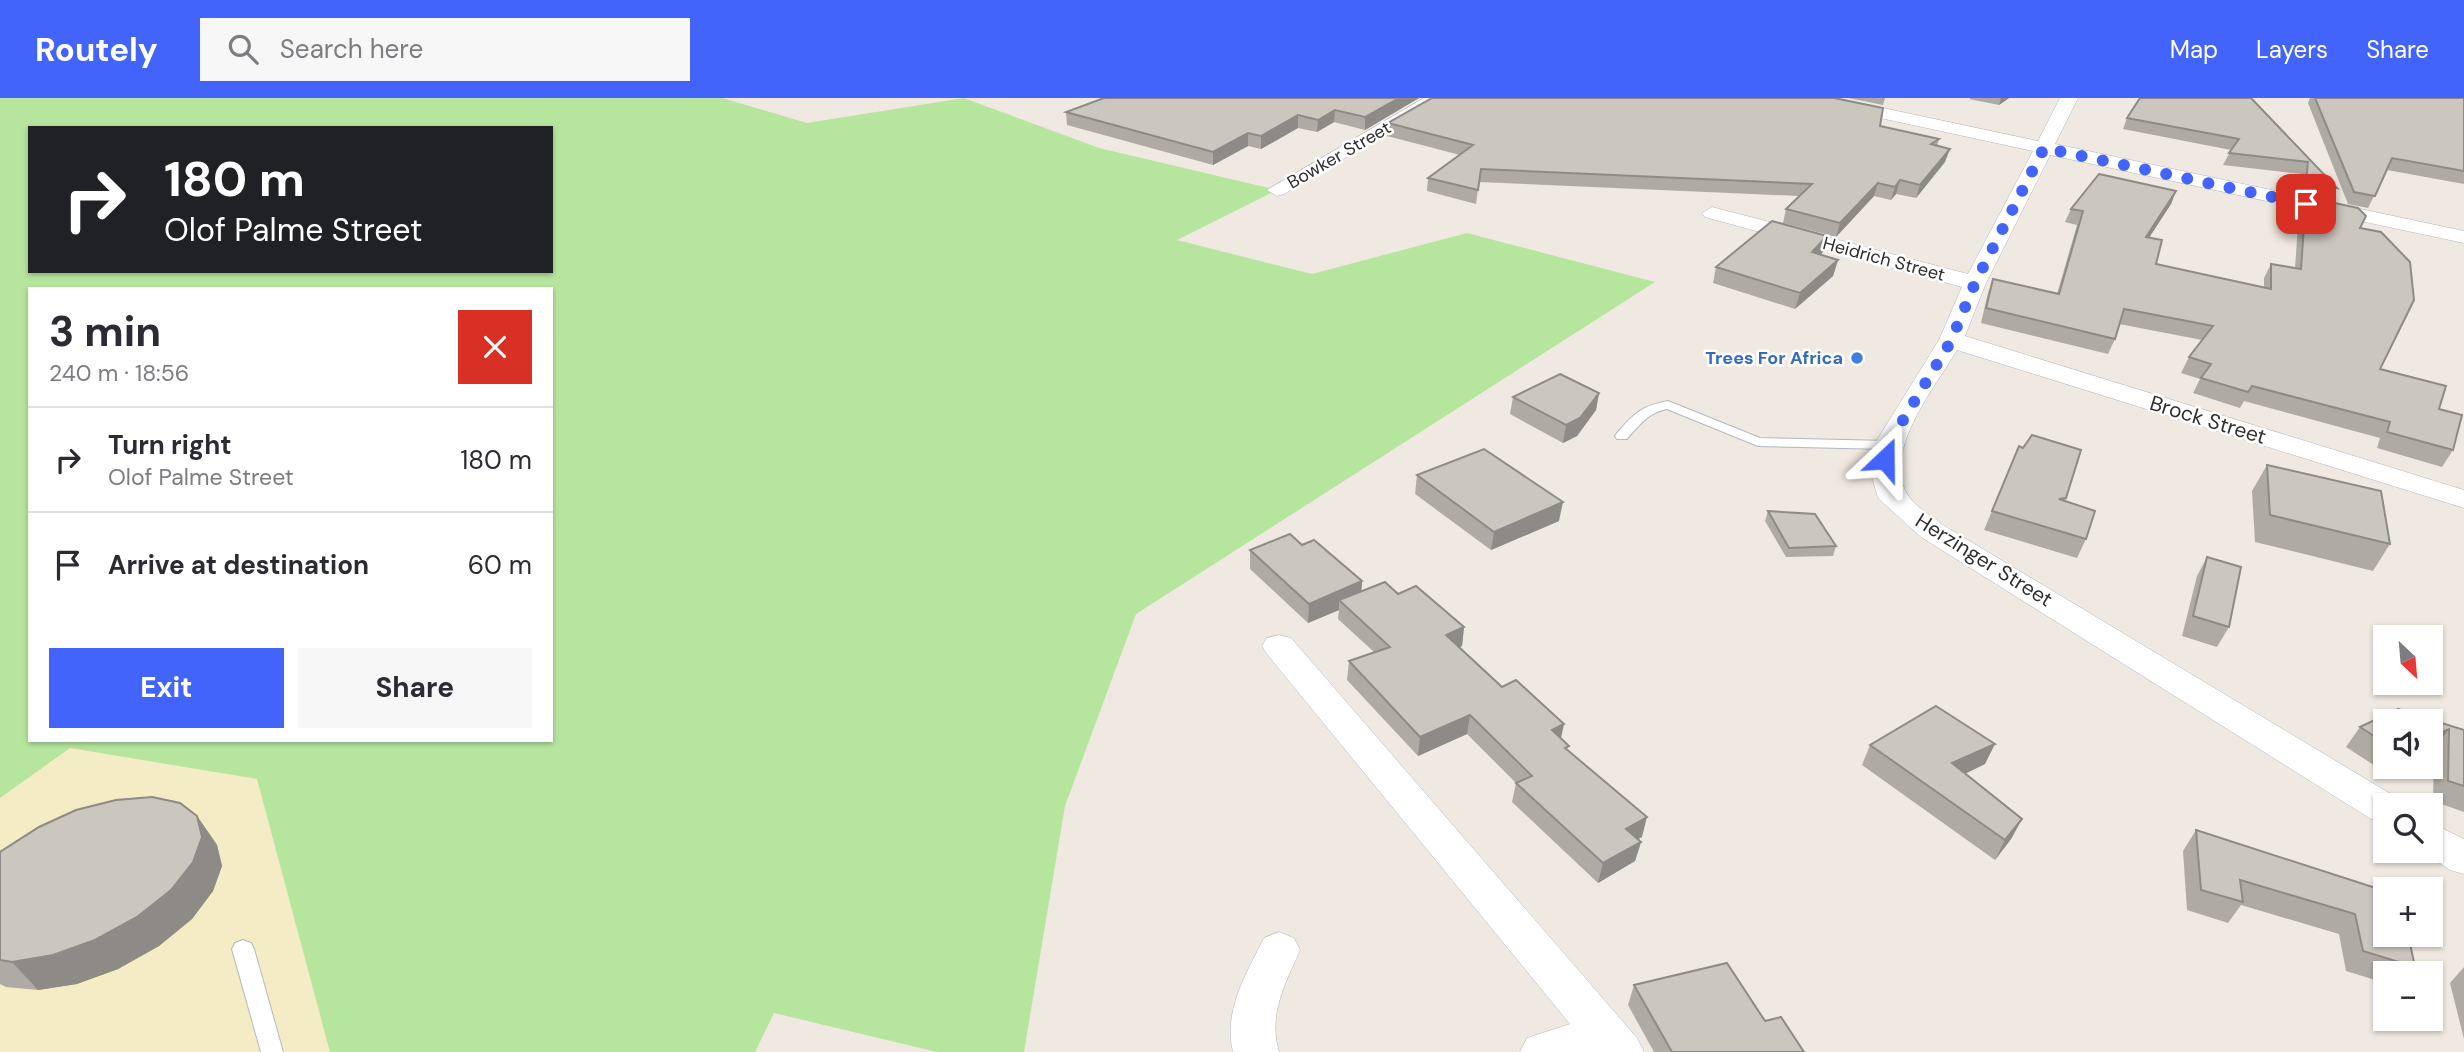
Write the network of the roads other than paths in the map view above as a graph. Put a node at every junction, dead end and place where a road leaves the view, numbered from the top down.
1 (1437, 98) edge
2 (1811, 98) edge
3 (2070, 98) edge
4 (2044, 148) junction
5 (1277, 190) dead end
6 (1712, 213) dead end
7 (2464, 237) edge
8 (1975, 283) junction
9 (1951, 341) junction
10 (1622, 436) dead end
11 (1888, 445) junction
12 (2464, 499) edge
13 (1279, 646) dead end
14 (2373, 802) edge
15 (2443, 846) edge
16 (2464, 859) edge
17 (243, 949) dead end
18 (1279, 950) dead end
19 (272, 1052) edge
20 (1256, 1052) edge
21 (1543, 1052) edge
22 (1601, 1052) edge
23 (1621, 1052) edge

1 - 5 street, Bowker Street
2 - 4 street
3 - 4 street, Herzinger Street
4 - 7 street
4 - 8 street, Herzinger Street
6 - 8 street, Heidrich Street
8 - 9 street, Herzinger Street
9 - 11 street, Herzinger Street
9 - 12 street, Brock Street
10 - 11 lane
11 - 14 street, Herzinger Street
13 - 23 street
15 - 16 street
17 - 19 lane
18 - 20 street
21 - 22 street

